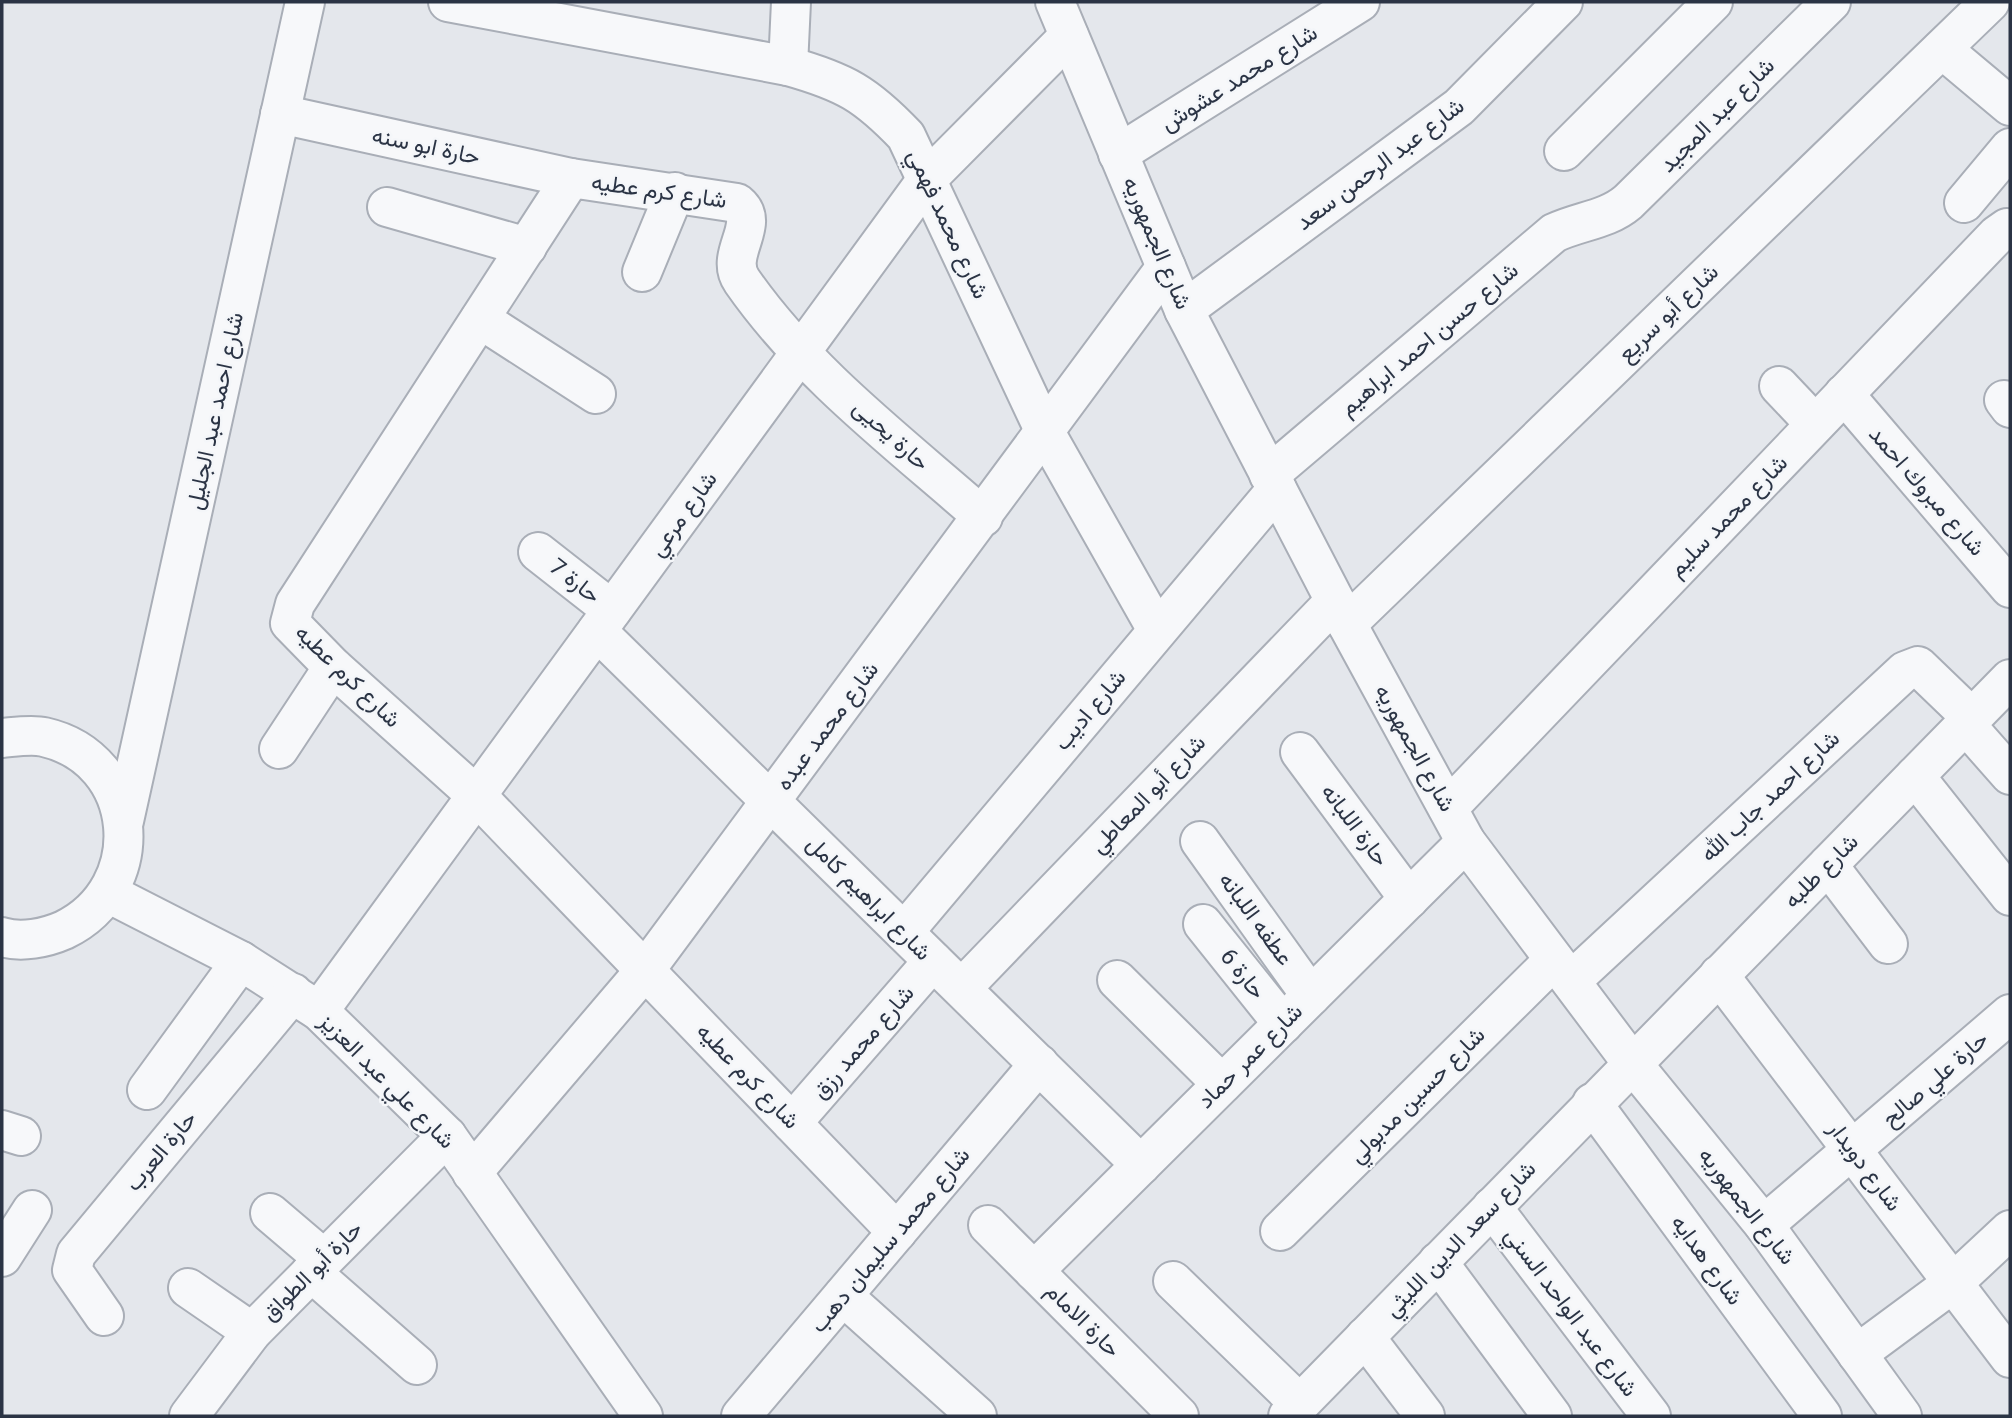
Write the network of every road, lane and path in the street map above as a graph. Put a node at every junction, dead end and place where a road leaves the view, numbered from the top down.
1 (305, 2) edge
2 (448, 2) edge
3 (790, 2) edge
4 (1360, 2) edge
5 (1563, 2) edge
6 (1713, 2) edge
7 (1831, 2) edge
8 (1990, 2) edge
9 (2000, 2) edge
10 (530, 9) edge
11 (2010, 10) edge
12 (1062, 19) edge
13 (1941, 49) junction
14 (788, 66) junction
15 (2010, 106) edge
16 (280, 114) junction
17 (2010, 148) edge
18 (1564, 151) dead end
19 (1118, 154) junction
20 (571, 178) junction
21 (928, 178) junction
22 (676, 192) junction
23 (1964, 204) dead end
24 (387, 206) dead end
25 (1597, 219) joint
26 (2010, 230) edge
27 (527, 247) junction
28 (1167, 267) junction
29 (642, 272) dead end
30 (1184, 310) junction
31 (480, 319) junction
32 (799, 354) junction
33 (1779, 386) dead end
34 (596, 394) dead end
35 (1844, 394) junction
36 (1815, 424) junction
37 (1045, 432) junction
38 (1273, 482) junction
39 (983, 517) junction
40 (538, 552) dead end
41 (2010, 588) edge
42 (1341, 612) junction
43 (604, 621) junction
44 (1157, 630) junction
45 (333, 667) junction
46 (2010, 679) edge
47 (1969, 721) junction
48 (2, 736) edge
49 (279, 750) dead end
50 (1300, 752) dead end
51 (2010, 775) edge
52 (1915, 776) junction
53 (476, 795) junction
54 (771, 801) junction
55 (1448, 808) junction
56 (124, 821) junction
57 (1200, 841) dead end
58 (1466, 842) junction
59 (1828, 865) junction
60 (108, 893) junction
61 (2010, 896) edge
62 (1409, 898) junction
63 (1203, 924) dead end
64 (904, 932) junction
65 (2, 937) edge
66 (1888, 944) dead end
67 (241, 961) junction
68 (933, 961) junction
69 (646, 969) junction
70 (1562, 971) junction
71 (1719, 975) junction
72 (1117, 980) dead end
73 (962, 988) junction
74 (1311, 996) junction
75 (306, 1002) junction
76 (2010, 1014) edge
77 (1283, 1024) junction
78 (1632, 1063) junction
79 (1039, 1064) junction
80 (1222, 1084) junction
81 (147, 1090) dead end
82 (1592, 1103) junction
83 (792, 1123) junction
84 (447, 1136) junction
85 (1852, 1150) junction
86 (1141, 1165) junction
87 (472, 1173) junction
88 (1492, 1207) junction
89 (32, 1210) dead end
90 (270, 1213) dead end
91 (988, 1225) dead end
92 (1764, 1225) junction
93 (2010, 1230) edge
94 (1280, 1231) dead end
95 (897, 1232) junction
96 (1438, 1262) junction
97 (6, 1266) edge
98 (318, 1266) junction
99 (1034, 1271) junction
100 (1173, 1281) dead end
101 (1953, 1283) junction
102 (188, 1288) dead end
103 (843, 1296) junction
104 (104, 1316) dead end
105 (252, 1332) junction
106 (1365, 1337) junction
107 (1857, 1354) junction
108 (2010, 1358) edge
109 (417, 1365) dead end
110 (1294, 1410) edge
111 (194, 1414) edge
112 (643, 1416) edge
113 (741, 1416) edge
114 (977, 1416) edge
115 (1179, 1416) edge
116 (1425, 1416) edge
117 (1552, 1416) edge
118 (1651, 1416) edge
119 (1822, 1416) edge
120 (1902, 1416) edge

1 - 16 street, شارع احمد عبد الجليل
2 - 10 street, شارع محمد فهمي
3 - 14 street
4 - 19 street, شارع محمد عشوش
5 - 30 street, شارع عبد الرحمن سعد
6 - 18 street
7 - 25 street, شارع عبد المجيد
8 - 13 street, شارع أبو سريع
9 - 11 street
10 - 14 street, شارع محمد فهمي
12 - 19 street, شارع الجمهوريه
12 - 21 street, شارع مرعي
13 - 15 street
13 - 42 street, شارع أبو سريع
14 - 21 street, شارع محمد فهمي
16 - 20 street, حارة ابو سنه
16 - 56 street, شارع احمد عبد الجليل
17 - 23 street
19 - 28 street, شارع الجمهوريه
20 - 22 street, شارع كرم عطيه
20 - 27 street, شارع كرم عطيه
21 - 32 street, شارع مرعي
21 - 37 street, شارع محمد فهمي
22 - 29 street
22 - 32 street, شارع كرم عطيه
24 - 27 street
25 - 38 street, شارع حسن احمد ابراهيم
26 - 35 street, شارع محمد سليم
27 - 31 street, شارع كرم عطيه
28 - 30 street, شارع الجمهوريه
28 - 37 street, شارع محمد عبده
30 - 38 street, شارع الجمهوريه
31 - 34 street
31 - 45 street, شارع كرم عطيه
32 - 39 street, حارة يحيى
32 - 43 street, شارع مرعي
33 - 36 street
35 - 36 street, شارع محمد سليم
35 - 41 street, شارع مبروك احمد
36 - 55 street, شارع محمد سليم
37 - 39 street, شارع محمد عبده
37 - 44 street, شارع محمد فهمي
38 - 42 street, شارع الجمهوريه
38 - 44 street, شارع اديب
39 - 54 street, شارع محمد عبده
40 - 43 street, حارة 7
42 - 55 street, شارع الجمهوريه
42 - 73 street, شارع أبو المعاطي
43 - 53 street, شارع مرعي
43 - 54 street, شارع ابراهيم كامل
44 - 64 street, شارع اديب
45 - 49 street
45 - 53 street, شارع كرم عطيه
46 - 47 street, شارع طلبه
47 - 51 street
47 - 52 street, شارع طلبه
47 - 70 street, شارع احمد جاب الله
48 - 56 street
50 - 62 street, حارة اللبانه
52 - 59 street, شارع طلبه
52 - 61 street
53 - 69 street, شارع كرم عطيه
53 - 75 street, شارع مرعي
54 - 64 street, شارع ابراهيم كامل
54 - 69 street, شارع محمد عبده
55 - 58 street, شارع الجمهوريه
56 - 60 street
57 - 74 street, عطفه اللبانه
58 - 62 street, شارع عمر حماد
58 - 70 street, شارع الجمهوريه
59 - 66 street
59 - 71 street, شارع طلبه
60 - 65 street
60 - 67 street, شارع علي عبد العزيز
62 - 74 street, شارع عمر حماد
63 - 77 street, حارة 6
64 - 68 street, شارع ابراهيم كامل
67 - 75 street, شارع علي عبد العزيز
67 - 81 street
68 - 73 street, شارع ابراهيم كامل
68 - 83 street, شارع محمد رزق
69 - 83 street, شارع كرم عطيه
69 - 87 street, شارع محمد عبده
70 - 78 street, شارع الجمهوريه
70 - 94 street, شارع حسين مدبولي
71 - 78 street, شارع طلبه
71 - 85 street, شارع دويدار
72 - 80 street
73 - 79 street, شارع ابراهيم كامل
74 - 77 street, شارع عمر حماد
75 - 84 street, شارع علي عبد العزيز
75 - 104 street, حارة العرب
76 - 85 street, حارة علي صالح
77 - 80 street, شارع عمر حماد
78 - 82 street, شارع سعد الدين الليثي
78 - 92 street, شارع الجمهوريه
79 - 86 street, شارع ابراهيم كامل
79 - 95 street, شارع محمد سليمان دهب
80 - 86 street, شارع عمر حماد
82 - 88 street, شارع سعد الدين الليثي
82 - 119 street, شارع هدايه
83 - 95 street, شارع كرم عطيه
84 - 87 street, شارع علي عبد العزيز
84 - 98 street, حارة أبو الطواق
85 - 92 street, حارة علي صالح
85 - 101 street, شارع دويدار
86 - 99 street, شارع عمر حماد
87 - 112 street, شارع علي عبد العزيز
88 - 96 street, شارع سعد الدين الليثي
88 - 118 street, شارع عبد الواحد السني
89 - 97 street
90 - 98 street
91 - 99 street, حارة الامام
92 - 107 street, شارع الجمهوريه
93 - 101 street
95 - 103 street, شارع محمد سليمان دهب
96 - 106 street, شارع سعد الدين الليثي
96 - 117 street
98 - 105 street, حارة أبو الطواق
98 - 109 street
99 - 115 street, حارة الامام
100 - 110 street
101 - 107 street
101 - 108 street, شارع دويدار
102 - 105 street
103 - 113 street, شارع محمد سليمان دهب
103 - 114 street
105 - 111 street, حارة أبو الطواق
106 - 110 street, شارع سعد الدين الليثي
106 - 116 street
107 - 120 street, شارع الجمهوريه

